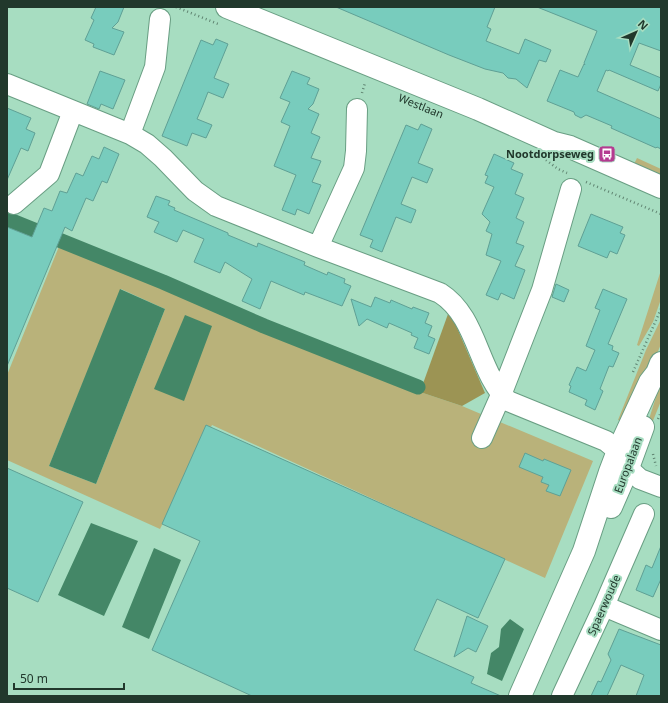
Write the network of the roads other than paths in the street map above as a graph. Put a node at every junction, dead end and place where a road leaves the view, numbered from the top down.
1 (223, 16) edge
2 (160, 19) dead end
3 (7, 84) edge
4 (357, 109) dead end
5 (73, 111) junction
6 (130, 134) junction
7 (548, 150) junction
8 (575, 182) road end
9 (661, 187) edge
10 (661, 199) edge
11 (14, 204) dead end
12 (318, 247) junction
13 (659, 368) edge
14 (501, 395) junction
15 (482, 438) dead end
16 (623, 460) junction
17 (661, 487) edge
18 (644, 514) dead end
19 (604, 606) junction
20 (661, 630) edge
21 (520, 696) edge
22 (562, 696) edge

1 - 7 main road, Westlaan
2 - 6 street
3 - 5 street
4 - 12 street
5 - 6 street
5 - 11 street
6 - 12 street
7 - 9 main road, Westlaan
7 - 10 main road, Westlaan
8 - 14 street
12 - 14 street
13 - 16 main road, Europalaan
14 - 15 street
14 - 16 street
16 - 17 street
16 - 21 main road, Europalaan
18 - 19 street, Spaerwoude
19 - 20 street
19 - 22 street, Spaerwoude

